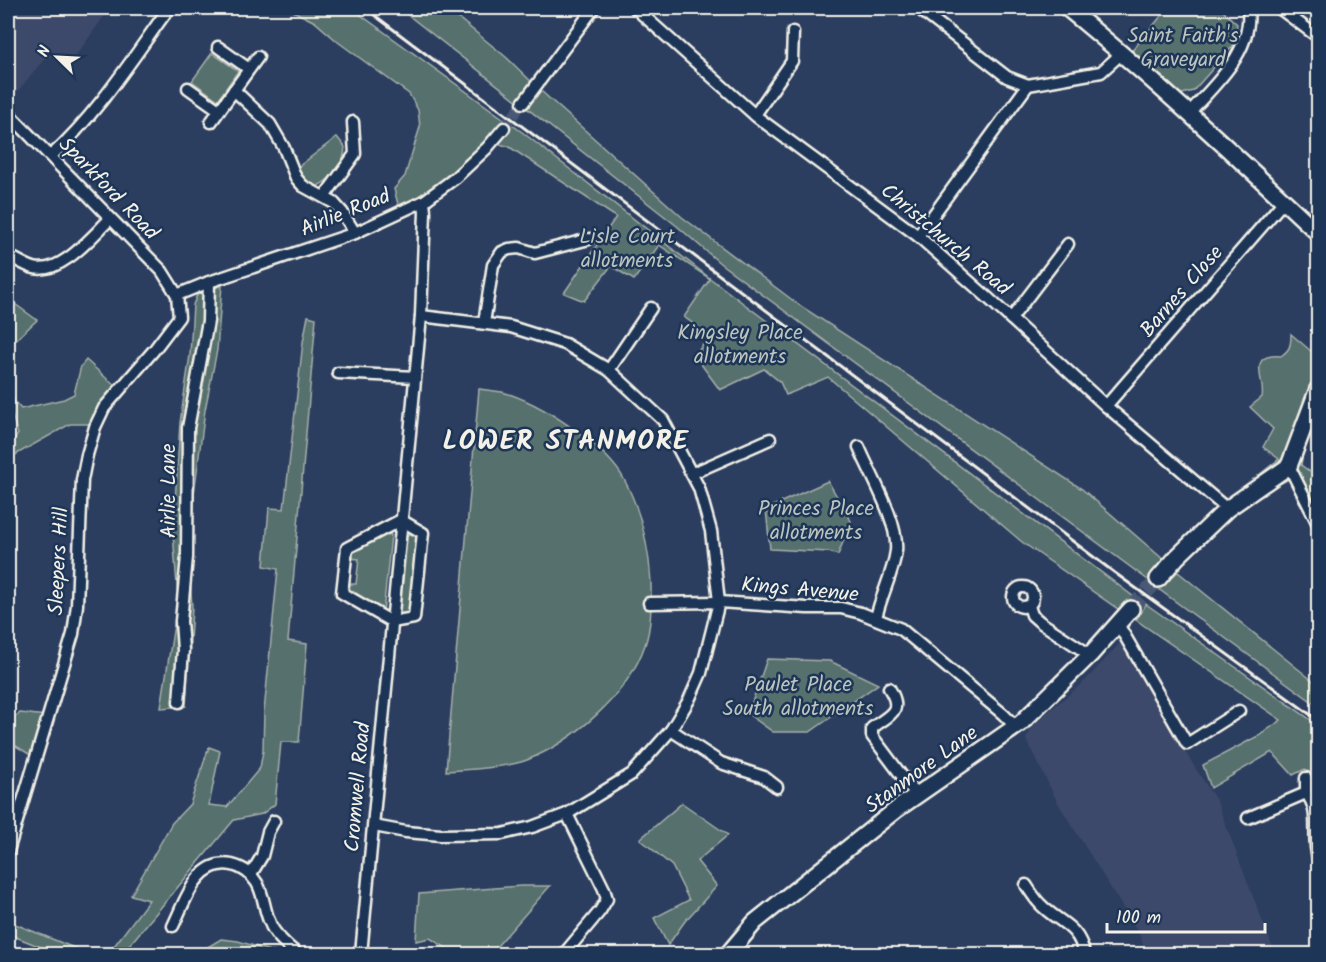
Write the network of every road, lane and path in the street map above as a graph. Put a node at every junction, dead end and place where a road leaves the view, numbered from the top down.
1 (169, 8) edge
2 (594, 8) edge
3 (635, 8) edge
4 (918, 8) edge
5 (1067, 8) edge
6 (1248, 8) edge
7 (1279, 8) edge
8 (793, 32) dead end
9 (1318, 37) edge
10 (218, 47) dead end
11 (1122, 53) junction
12 (258, 57) dead end
13 (249, 69) junction
14 (1028, 85) junction
15 (188, 88) dead end
16 (234, 90) junction
17 (523, 103) tunnel mouth
18 (219, 110) junction
19 (8, 112) edge
20 (1189, 113) junction
21 (755, 115) junction
22 (211, 122) dead end
23 (353, 122) dead end
24 (504, 128) tunnel mouth
25 (51, 156) junction
26 (324, 197) junction
27 (424, 201) junction
28 (1284, 201) junction
29 (110, 219) junction
30 (355, 233) junction
31 (1318, 233) edge
32 (918, 236) junction
33 (589, 239) dead end
34 (1068, 244) dead end
35 (9, 256) dead end
36 (209, 282) junction
37 (177, 295) junction
38 (651, 308) dead end
39 (421, 316) junction
40 (1011, 320) junction
41 (484, 323) junction
42 (609, 370) junction
43 (338, 373) dead end
44 (415, 378) junction
45 (1318, 389) edge
46 (1106, 406) junction
47 (770, 439) dead end
48 (859, 447) dead end
49 (1289, 466) junction
50 (693, 473) junction
51 (1227, 509) junction
52 (401, 520) junction
53 (1318, 524) edge
54 (1158, 579) tunnel mouth
55 (719, 602) junction
56 (649, 603) dead end
57 (1029, 606) dead end
58 (1131, 609) tunnel mouth
59 (876, 618) junction
60 (392, 622) junction
61 (1118, 624) junction
62 (1090, 655) junction
63 (889, 688) dead end
64 (179, 702) dead end
65 (1239, 711) dead end
66 (1016, 727) junction
67 (671, 730) junction
68 (1306, 778) dead end
69 (777, 787) dead end
70 (1306, 793) junction
71 (916, 796) junction
72 (567, 814) junction
73 (1248, 818) dead end
74 (274, 821) dead end
75 (374, 826) junction
76 (8, 851) edge
77 (1318, 858) edge
78 (251, 874) junction
79 (1026, 885) dead end
80 (173, 926) dead end
81 (297, 954) edge
82 (361, 954) edge
83 (564, 954) edge
84 (728, 954) edge
85 (1084, 954) edge

1 - 25 street
2 - 17 street
3 - 21 street, Christchurch Road
4 - 14 street
5 - 11 street
6 - 20 street
7 - 9 street
8 - 21 street
10 - 13 street
11 - 14 street
11 - 20 street
12 - 13 street
13 - 16 street
14 - 32 street
15 - 18 street
16 - 18 street
16 - 26 street
18 - 22 street
19 - 25 street, Sparkford Road
20 - 28 street
21 - 32 street, Christchurch Road
23 - 26 street
24 - 27 street, Airlie Road
25 - 29 street, Sparkford Road
26 - 30 street
27 - 30 street, Airlie Road
27 - 39 street, Cromwell Road
28 - 31 street
28 - 46 street, Barnes Close
29 - 35 street
29 - 37 street, Sparkford Road
30 - 36 street, Airlie Road
32 - 40 street, Christchurch Road
33 - 41 street
34 - 40 street
36 - 37 street, Airlie Road
36 - 64 street, Airlie Lane
37 - 76 street, Sleepers Hill
38 - 42 street
39 - 41 street
39 - 44 street, Cromwell Road
40 - 46 street, Christchurch Road
41 - 42 street
42 - 50 street
43 - 44 street
44 - 52 street, Cromwell Road
45 - 49 street
46 - 51 street, Christchurch Road
47 - 50 street
48 - 59 street
49 - 51 street
49 - 53 street
50 - 55 street
51 - 54 street
52 - 60 street, Cromwell Road
52 - 60 street
52 - 60 street
55 - 56 street, Kings Avenue
55 - 59 street, Kings Avenue
55 - 67 street
57 - 62 street
58 - 61 street, Stanmore Lane
59 - 66 street, Kings Avenue
60 - 75 street, Cromwell Road
61 - 62 street, Stanmore Lane
61 - 65 street
62 - 66 street, Stanmore Lane
63 - 71 street
66 - 71 street, Stanmore Lane
67 - 69 street
67 - 72 street
68 - 70 street
70 - 73 street
70 - 77 street
71 - 84 street, Stanmore Lane
72 - 75 street
72 - 83 street
74 - 78 street
75 - 82 street, Cromwell Road
78 - 80 street
78 - 81 street
79 - 85 street

